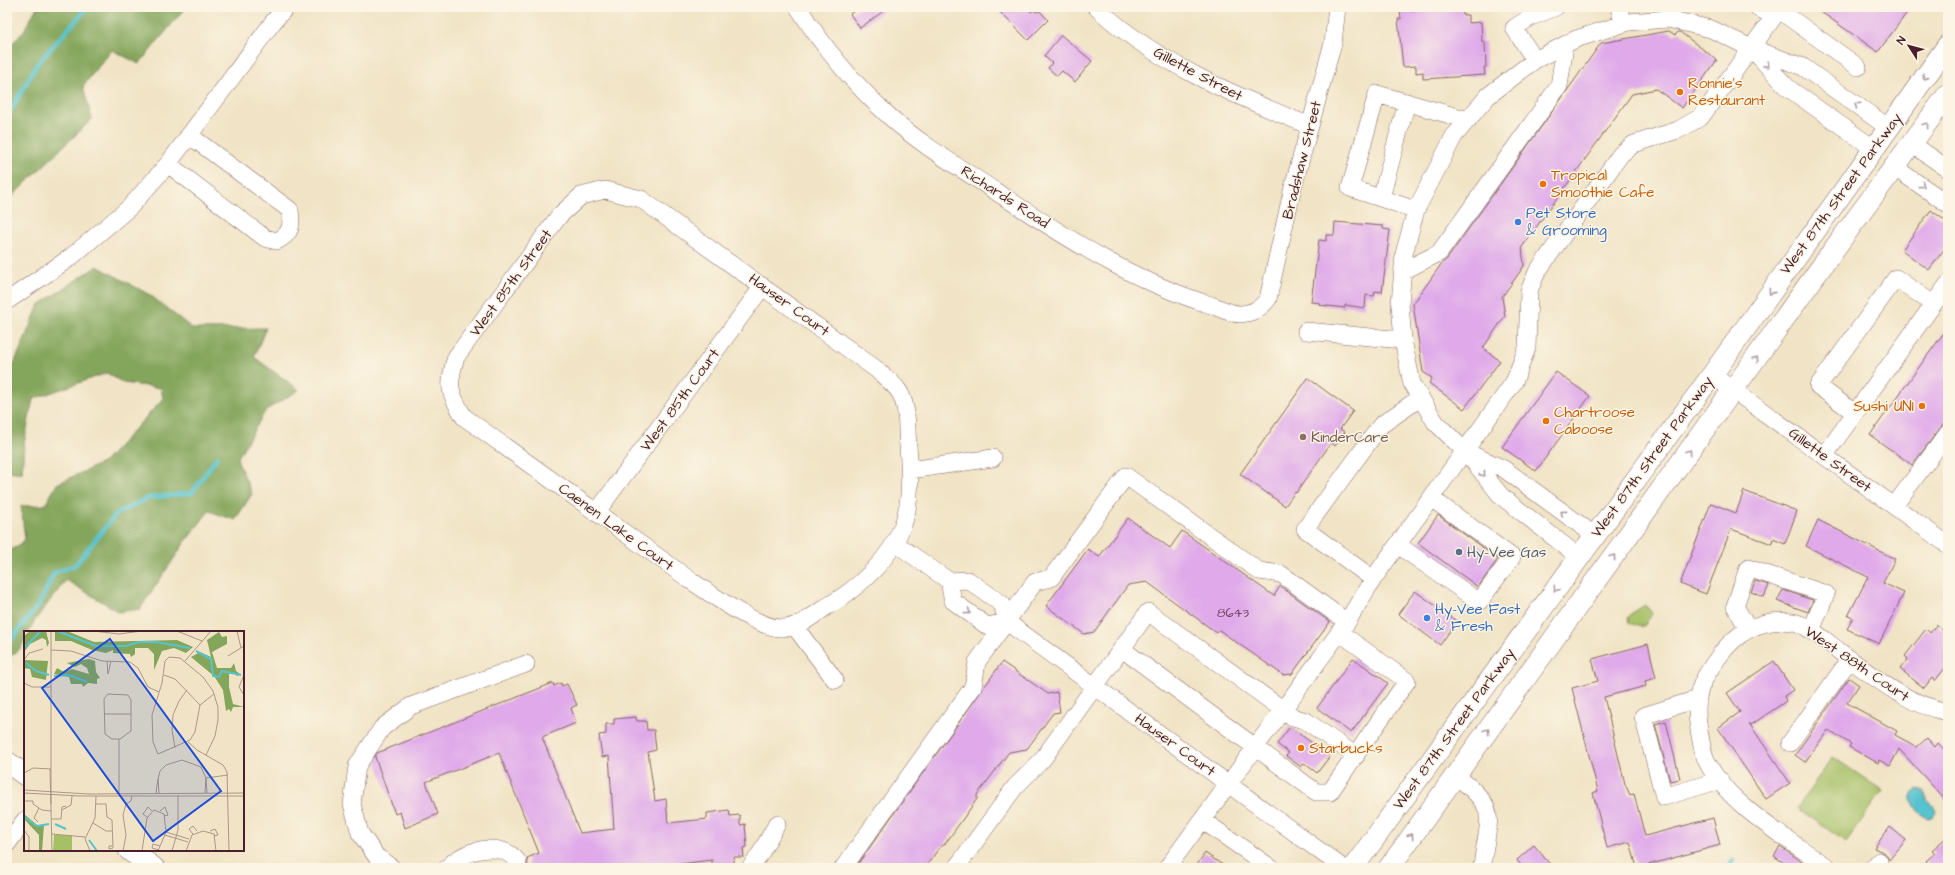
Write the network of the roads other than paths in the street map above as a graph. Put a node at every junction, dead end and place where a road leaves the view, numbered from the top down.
1 (286, 7) edge
2 (798, 7) edge
3 (1096, 7) edge
4 (1337, 7) edge
5 (1556, 7) edge
6 (1619, 7) edge
7 (1757, 7) edge
8 (1778, 11) edge
9 (1623, 23) junction
10 (1565, 44) junction
11 (1948, 45) edge
12 (1751, 48) junction
13 (1535, 60) junction
14 (1858, 67) dead end
15 (1948, 94) edge
16 (1407, 102) junction
17 (1468, 120) junction
18 (1310, 126) junction
19 (1889, 128) junction
20 (190, 135) junction
21 (1912, 144) junction
22 (1873, 148) junction
23 (168, 164) junction
24 (1895, 168) junction
25 (1948, 169) edge
26 (604, 190) joint
27 (1381, 198) junction
28 (1948, 204) edge
29 (1416, 210) junction
30 (1840, 241) junction
31 (1403, 271) junction
32 (1948, 284) edge
33 (763, 286) junction
34 (7, 301) edge
35 (1933, 304) junction
36 (1259, 310) joint
37 (1306, 331) dead end
38 (1403, 340) junction
39 (1712, 375) junction
40 (1734, 390) junction
41 (1420, 398) junction
42 (454, 399) joint
43 (1855, 413) junction
44 (1948, 433) edge
45 (1466, 452) junction
46 (1824, 456) junction
47 (993, 458) dead end
48 (910, 470) junction
49 (1431, 498) junction
50 (1894, 506) junction
51 (596, 513) junction
52 (1594, 535) junction
53 (895, 543) junction
54 (1398, 545) junction
55 (1948, 545) edge
56 (1579, 557) junction
57 (1373, 579) junction
58 (949, 581) junction
59 (1007, 622) junction
60 (795, 627) junction
61 (1343, 627) junction
62 (1748, 629) junction
63 (1811, 631) junction
64 (1122, 649) junction
65 (1850, 659) junction
66 (526, 664) dead end
67 (835, 680) dead end
68 (1095, 686) junction
69 (1520, 686) junction
70 (1697, 699) junction
71 (1948, 712) edge
72 (1288, 713) junction
73 (1790, 743) dead end
74 (1256, 746) junction
75 (1356, 756) junction
76 (7, 762) edge
77 (24, 774) edge
78 (1455, 775) junction
79 (1720, 780) junction
80 (1229, 784) junction
81 (1310, 787) junction
82 (1202, 820) junction
83 (24, 821) edge
84 (777, 824) dead end
85 (7, 844) edge
86 (130, 851) edge
87 (518, 862) dead end
88 (154, 868) edge
89 (392, 868) edge
90 (447, 868) edge
91 (750, 868) edge
92 (843, 868) edge
93 (956, 868) edge
94 (1167, 868) edge
95 (1271, 868) edge
96 (1343, 868) edge
97 (1353, 868) edge
98 (1389, 868) edge
99 (1482, 868) edge
100 (1829, 868) edge

1 - 20 street
2 - 36 street, Richards Road
3 - 18 street, Gillette Street
4 - 18 street, Bradshaw Street
5 - 13 street
6 - 9 street
7 - 8 street
8 - 12 street
8 - 14 street
9 - 10 street
9 - 12 street
10 - 13 street
10 - 31 street
11 -> 19 main road, West 87th Street Parkway
19 -> 12 street
12 -> 22 street
12 - 45 street
13 - 17 street
21 -> 15 main road, West 87th Street Parkway
16 - 17 street
16 - 27 street
16 - 27 street
17 - 29 street
18 - 36 street, Bradshaw Street
19 - 22 main road, West 87th Street Parkway
19 - 30 main road
20 - 23 street
20 - 23 street
21 - 24 main road, West 87th Street Parkway
21 - 25 street
22 -> 39 main road, West 87th Street Parkway
23 - 34 street
24 -> 28 street
24 - 30 main road, West 87th Street Parkway
26 - 33 street, Hauser Court
26 - 42 street, West 85th Street
27 - 29 street
29 - 31 street
40 -> 30 main road, West 87th Street Parkway
31 - 38 street
32 - 35 street
33 - 48 street, Hauser Court
33 - 51 street, West 85th Court
35 - 43 street
35 - 43 street
37 - 38 street
38 - 41 street
39 - 40 street, Gillette Street
39 - 52 main road, West 87th Street Parkway
40 - 46 street, Gillette Street
69 -> 40 main road, West 87th Street Parkway
41 - 45 street
41 - 57 street
42 - 51 street, Caenen Lake Court
43 - 46 street
44 - 50 street
45 - 49 street
52 -> 45 street
45 -> 56 street
46 - 50 street, Gillette Street
47 - 48 street
48 - 53 street, Hauser Court
49 - 54 street
49 - 54 street
50 - 55 street, Gillette Street
51 - 60 street, Caenen Lake Court
52 - 56 main road, West 87th Street Parkway
52 - 69 main road
53 - 58 street
53 - 60 street
54 - 57 street
56 -> 97 main road, West 87th Street Parkway
57 - 61 street
58 - 59 street
58 -> 59 street
59 - 61 street
59 - 68 street, Hauser Court
59 - 92 street
60 - 67 street
61 - 72 street
61 - 75 street
62 - 63 street, West 88th Court
62 - 63 street
62 - 70 street, West 88th Court
63 - 65 street, West 88th Court
64 - 68 street
64 - 72 street
64 - 74 street
65 - 71 street, West 88th Court
65 - 73 street
66 - 89 street
68 - 80 street, Hauser Court
68 - 93 street
78 -> 69 main road, West 87th Street Parkway
70 - 79 street, West 88th Court
70 - 79 street
72 - 74 street
72 - 75 street
72 - 81 street
74 - 80 street
74 - 81 street
75 - 81 street
76 - 77 main road
98 -> 78 main road, West 87th Street Parkway
78 - 99 street
79 - 100 street, West 88th Court
80 - 82 street
80 - 96 street, Hauser Court
82 - 94 street
82 - 95 street
83 - 85 street
84 - 91 street
86 - 88 main road
87 - 90 street

